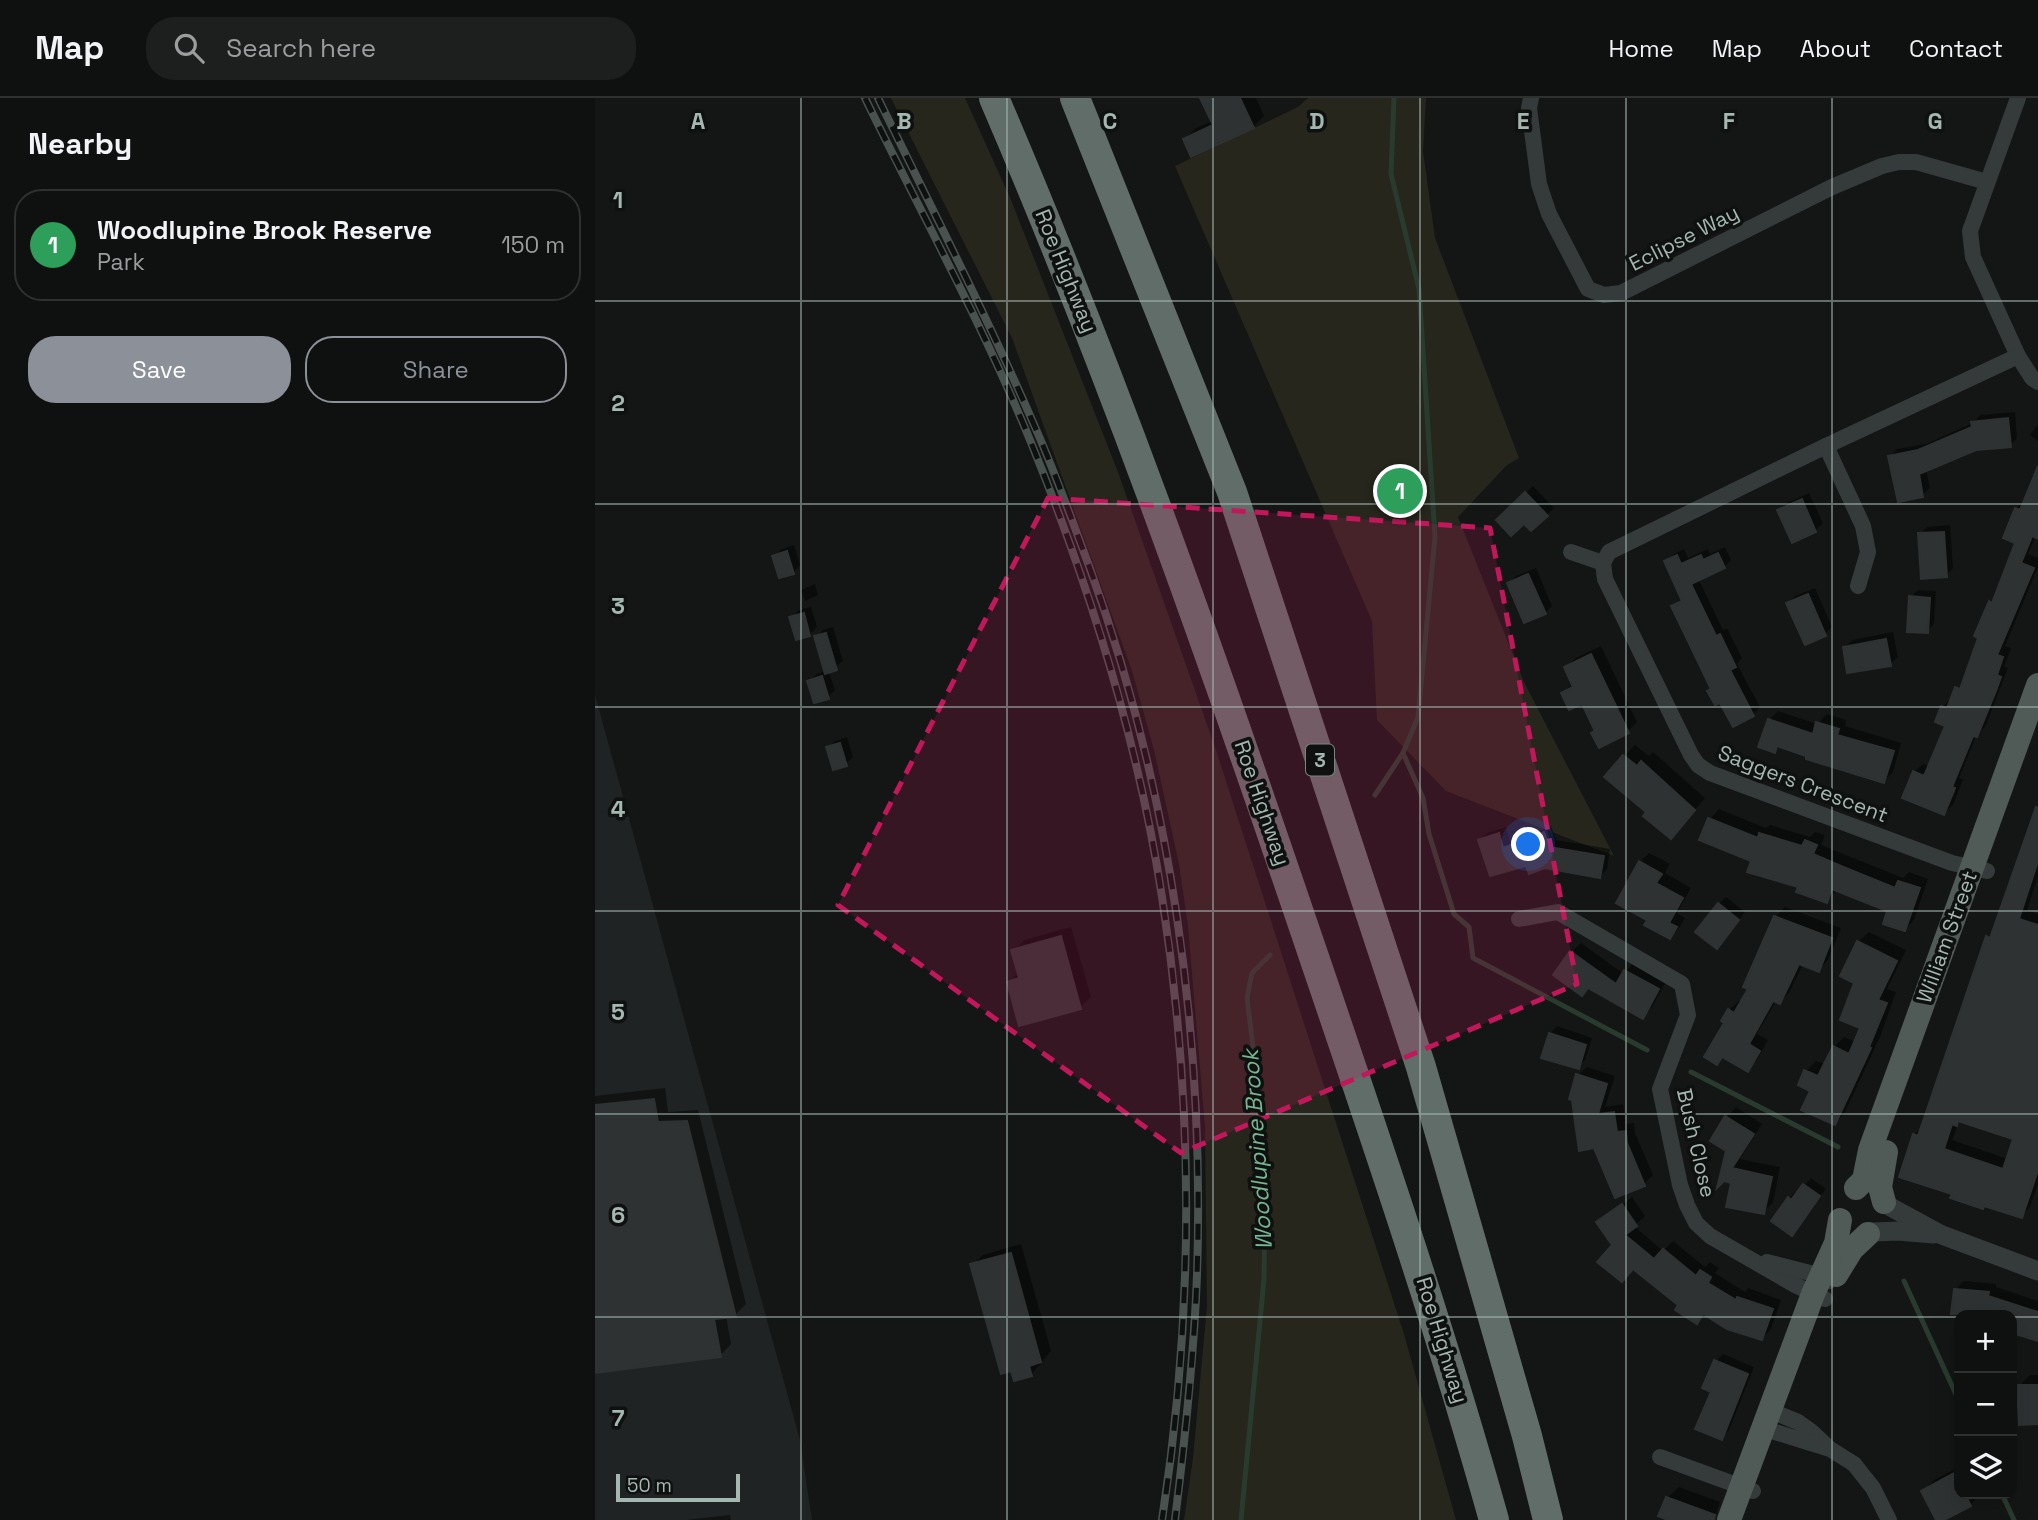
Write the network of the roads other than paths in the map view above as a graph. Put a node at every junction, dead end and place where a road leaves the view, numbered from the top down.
1 (994, 98) edge
2 (1075, 98) edge
3 (1531, 98) edge
4 (2018, 98) edge
5 (1987, 182) junction
6 (2018, 356) junction
7 (2038, 383) edge
8 (1826, 446) junction
9 (1571, 552) dead end
10 (1603, 564) junction
11 (1858, 586) dead end
12 (2038, 685) edge
13 (2038, 708) edge
14 (2038, 733) edge
15 (1999, 792) junction
16 (1980, 869) junction
17 (1519, 919) dead end
18 (1856, 1188) junction
19 (1884, 1203) junction
20 (1840, 1220) junction
21 (1871, 1233) junction
22 (1942, 1235) junction
23 (2038, 1271) edge
24 (1823, 1288) junction
25 (1772, 1421) junction
26 (1467, 1422) junction
27 (1660, 1457) dead end
28 (1747, 1488) junction
29 (1484, 1520) edge
30 (1495, 1520) edge
31 (1548, 1520) edge
32 (1729, 1520) edge
33 (1742, 1520) edge
34 (1889, 1520) edge

1 - 26 highway, Roe Highway
2 - 31 highway, 3
3 - 5 street, Eclipse Way
4 - 5 street
5 - 6 street
6 - 7 street
6 - 8 street
8 - 10 street
8 - 11 street
9 - 10 street
10 - 16 street, Saggers Crescent
12 - 15 main road, William Street
13 - 15 main road
14 - 16 main road
15 - 16 main road, William Street
16 - 18 main road, William Street
16 - 19 main road, William Street
17 - 24 street, Bush Close
18 - 19 main road
18 - 20 main road
19 - 21 main road
19 - 22 street
20 - 21 main road
20 - 24 main road
21 - 22 street
21 - 24 main road
22 - 23 street
24 - 25 main road
25 - 28 main road
25 - 34 street
26 - 29 highway
26 - 30 highway, Roe Highway
27 - 28 street
28 - 32 main road
28 - 33 main road

